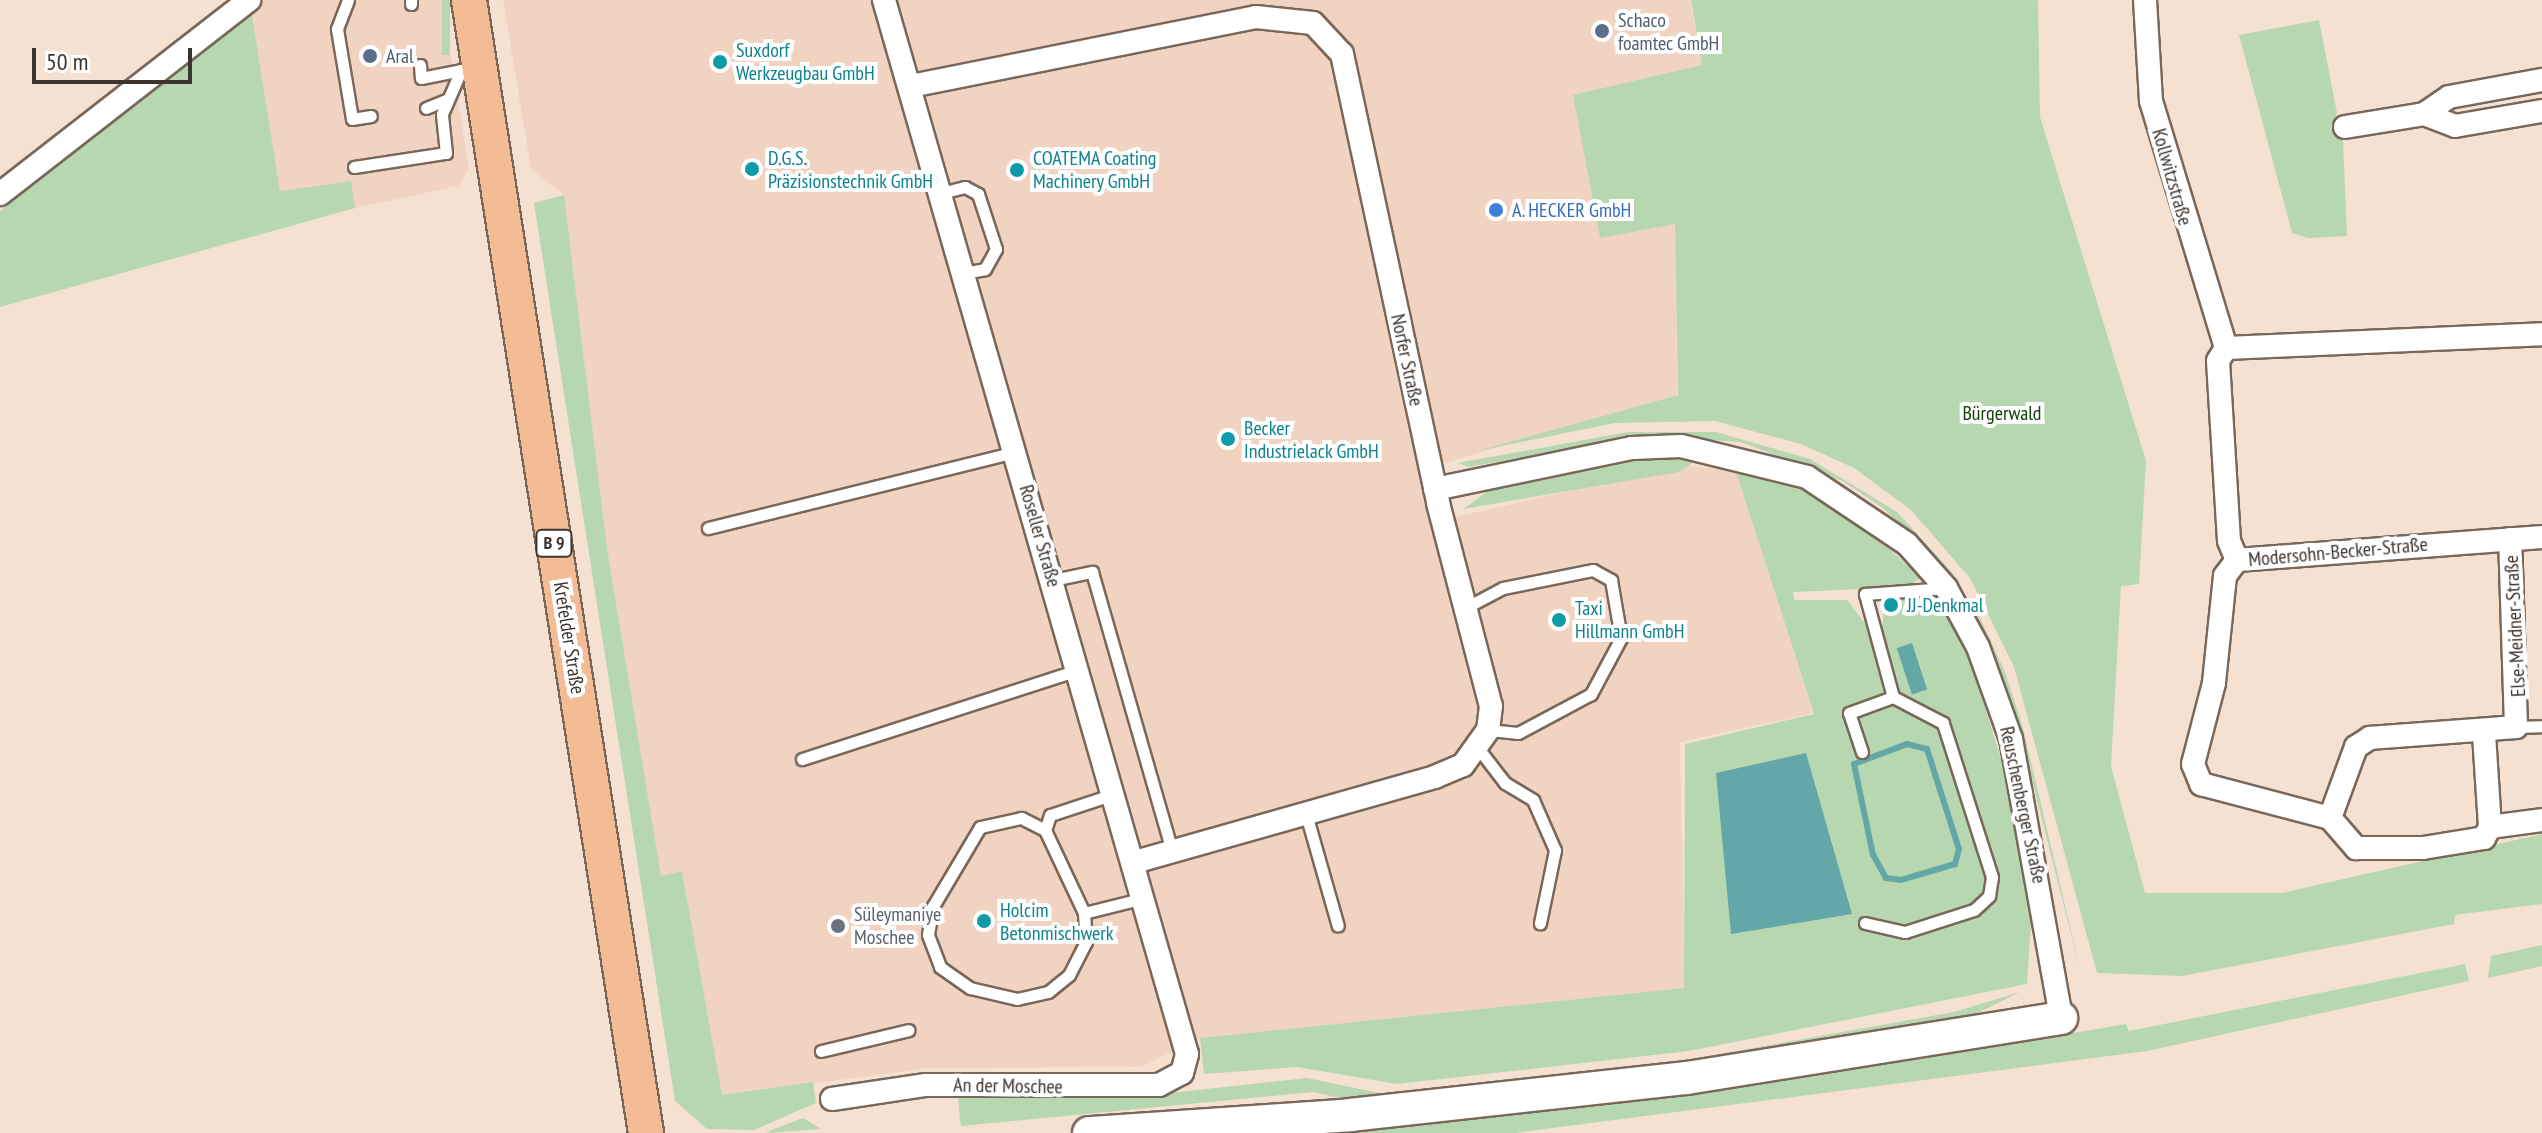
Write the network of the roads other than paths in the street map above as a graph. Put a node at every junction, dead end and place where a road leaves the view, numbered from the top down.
1 (249, 0) edge
2 (348, 0) edge
3 (469, 0) edge
4 (884, 0) edge
5 (2145, 0) edge
6 (420, 65) dead end
7 (470, 69) junction
8 (2542, 80) edge
9 (911, 86) junction
10 (446, 100) junction
11 (426, 108) dead end
12 (2542, 111) edge
13 (2424, 114) junction
14 (371, 116) dead end
15 (2345, 127) dead end
16 (354, 167) dead end
17 (941, 193) junction
18 (0, 194) edge
19 (964, 273) junction
20 (2542, 334) edge
21 (2226, 348) junction
22 (1016, 451) junction
23 (2224, 459) joint
24 (1435, 489) junction
25 (708, 528) dead end
26 (2542, 537) edge
27 (2510, 539) junction
28 (2237, 560) junction
29 (1053, 580) junction
30 (1946, 588) junction
31 (1465, 608) junction
32 (1078, 669) junction
33 (1893, 697) junction
34 (2542, 726) edge
35 (2516, 727) junction
36 (2484, 735) junction
37 (1483, 739) junction
38 (1862, 752) dead end
39 (802, 759) dead end
40 (1114, 794) junction
41 (1306, 814) junction
42 (2330, 818) junction
43 (2542, 820) edge
44 (2490, 827) junction
45 (1045, 830) junction
46 (1172, 851) junction
47 (1134, 862) junction
48 (1144, 898) junction
49 (1084, 913) junction
50 (1540, 923) dead end
51 (1865, 923) dead end
52 (1338, 926) dead end
53 (2061, 1018) joint
54 (909, 1030) dead end
55 (821, 1051) dead end
56 (1182, 1073) joint
57 (832, 1099) dead end
58 (646, 1133) edge
59 (1089, 1133) edge

1 - 18 street
2 - 14 lane
3 - 7 main road, Krefelder Straße / B 9
4 - 9 street, Roseller Straße
5 - 21 street, Kollwitzstraße
6 - 7 lane
7 - 10 lane
7 - 58 main road, Krefelder Straße / B 9
8 - 13 street
9 - 17 street, Roseller Straße
9 - 24 street, Norfer Straße
10 - 11 lane
10 - 16 lane
12 - 13 street
13 - 15 street
17 - 19 street, Roseller Straße
17 - 19 lane
19 - 22 street, Roseller Straße
20 - 21 street
21 - 23 street, Kollwitzstraße
22 - 25 lane
22 - 29 street, Roseller Straße
23 - 28 street, Modersohn-Becker-Straße
24 - 30 street, Reuschenberger Straße
24 - 31 street, Norfer Straße
26 - 27 street, Modersohn-Becker-Straße
27 - 28 street, Modersohn-Becker-Straße
27 - 35 street, Else-Meidner-Straße
28 - 42 street
29 - 32 street, Roseller Straße
29 - 46 lane
30 - 33 lane
30 - 53 street, Reuschenberger Straße
31 - 37 street, Norfer Straße
31 - 37 lane
32 - 39 lane
32 - 40 street, Roseller Straße
33 - 38 lane
33 - 51 lane
34 - 35 lane
35 - 36 street, Else-Meidner-Straße
36 - 42 street, Else-Meidner-Straße
36 - 44 street
37 - 41 street
37 - 50 lane
40 - 45 lane
40 - 47 street, Roseller Straße
41 - 46 street
41 - 52 lane
42 - 44 street
43 - 44 street
45 - 49 lane
45 - 49 lane
46 - 47 street
47 - 48 street, Roseller Straße
48 - 49 lane
48 - 56 street, Roseller Straße
53 - 59 main road
54 - 55 lane
56 - 57 street, An der Moschee

